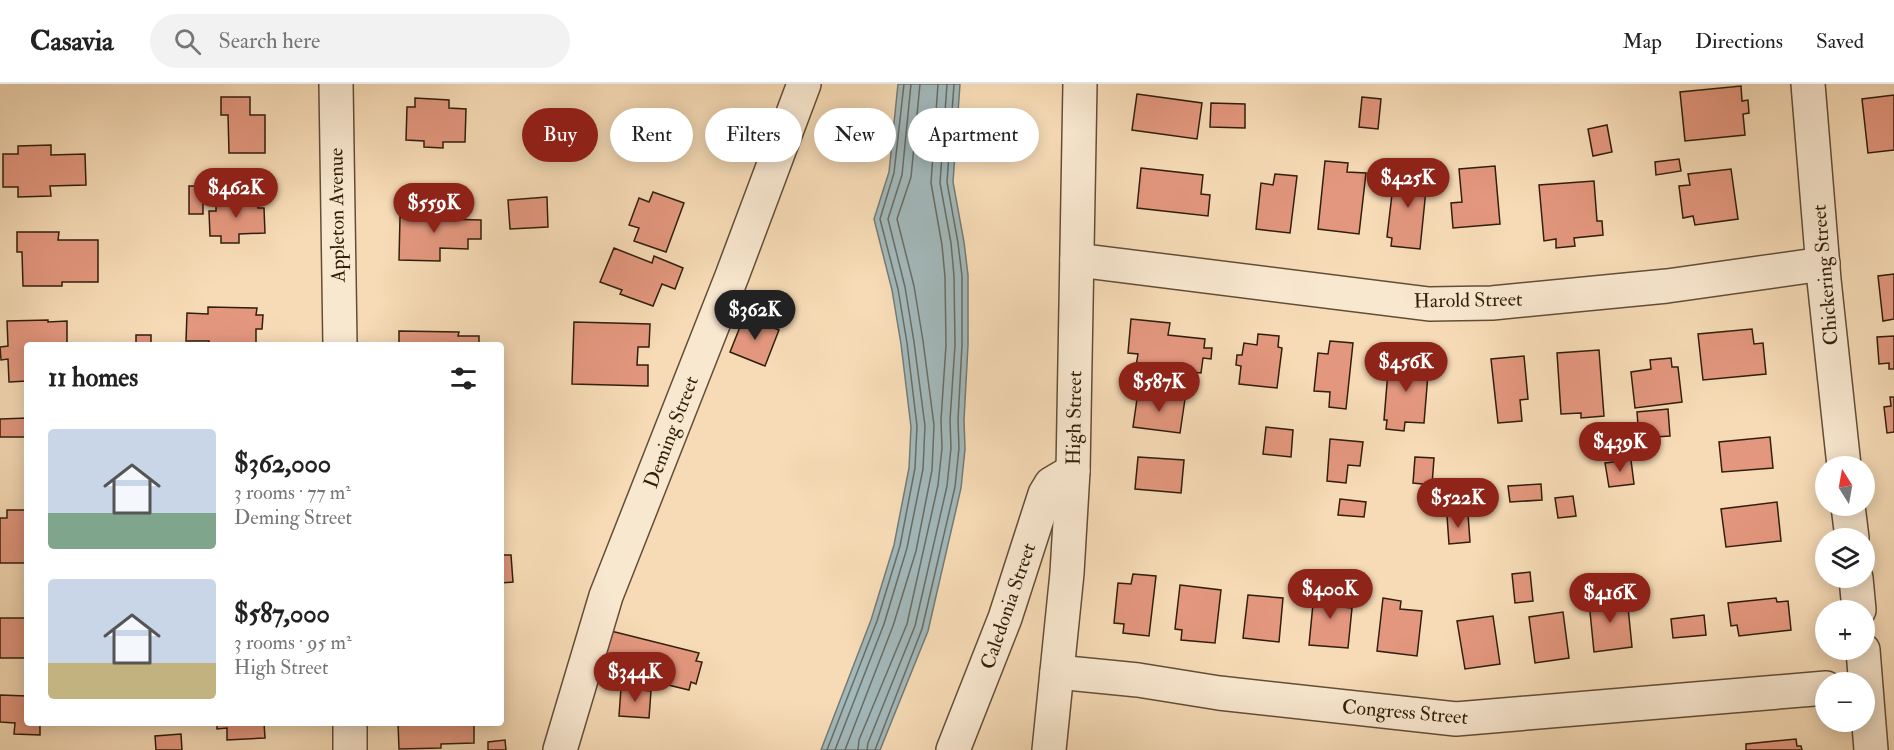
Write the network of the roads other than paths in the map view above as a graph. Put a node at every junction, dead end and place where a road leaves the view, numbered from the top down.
1 (336, 84) edge
2 (804, 84) edge
3 (1080, 84) edge
4 (1808, 84) edge
5 (1077, 260) junction
6 (1823, 264) junction
7 (340, 342) edge
8 (1843, 456) edge
9 (1073, 471) junction
10 (1058, 672) junction
11 (1815, 689) edge
12 (350, 726) edge
13 (1870, 732) edge
14 (350, 750) edge
15 (560, 750) edge
16 (952, 750) edge
17 (1049, 750) edge
18 (1872, 750) edge

1 - 7 street, Appleton Avenue
2 - 15 street, Deming Street
3 - 5 street, High Street
4 - 6 street, Chickering Street
5 - 6 street, Harold Street
5 - 9 street, High Street
6 - 8 street, Chickering Street
9 - 10 street, High Street
9 - 16 street, Caledonia Street
10 - 11 street, Congress Street
10 - 17 street, High Street
12 - 14 street
13 - 18 street

